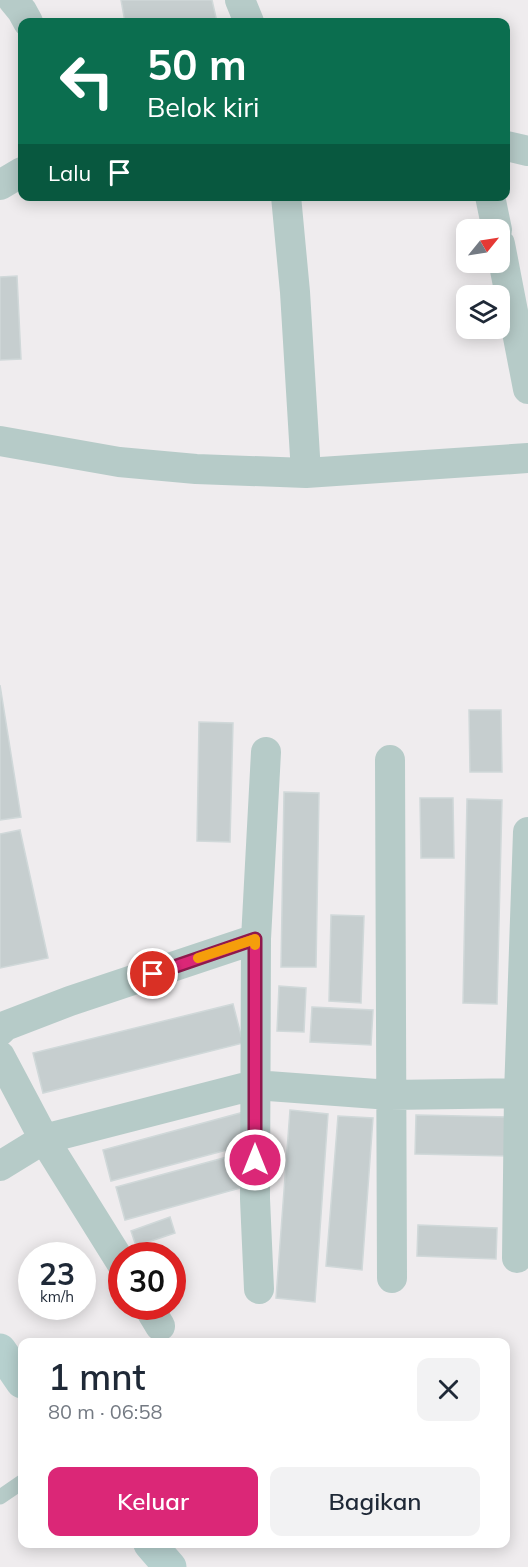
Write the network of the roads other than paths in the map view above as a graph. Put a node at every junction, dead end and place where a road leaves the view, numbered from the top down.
1 (13, 0) edge
2 (240, 0) edge
3 (26, 18) edge
4 (247, 18) edge
5 (510, 147) edge
6 (528, 151) edge
7 (18, 174) edge
8 (0, 185) edge
9 (287, 201) edge
10 (491, 201) edge
11 (495, 219) edge
12 (506, 273) edge
13 (528, 389) edge
14 (0, 441) edge
15 (528, 458) edge
16 (306, 473) junction
17 (266, 752) dead end
18 (390, 760) dead end
19 (528, 832) edge
20 (255, 939) junction
21 (0, 1031) edge
22 (0, 1056) edge
23 (254, 1085) junction
24 (524, 1094) edge
25 (390, 1095) junction
26 (44, 1139) junction
27 (0, 1166) edge
28 (108, 1242) edge
29 (518, 1258) dead end
30 (392, 1278) dead end
31 (259, 1289) dead end
32 (0, 1350) edge
33 (18, 1376) edge
34 (18, 1485) edge
35 (0, 1497) edge
36 (153, 1548) edge
37 (170, 1567) edge

1 - 3 street
2 - 4 street
5 - 6 street
7 - 8 street
9 - 16 street
10 - 11 street
12 - 13 street
14 - 16 street
15 - 16 street
17 - 20 street
18 - 25 street
19 - 24 street
20 - 21 street
20 - 23 street
22 - 26 street
23 - 25 street
23 - 26 street
23 - 31 street
24 - 25 street
24 - 29 street
25 - 30 street
26 - 27 street
26 - 28 street
32 - 33 main road
34 - 35 lane
36 - 37 main road

